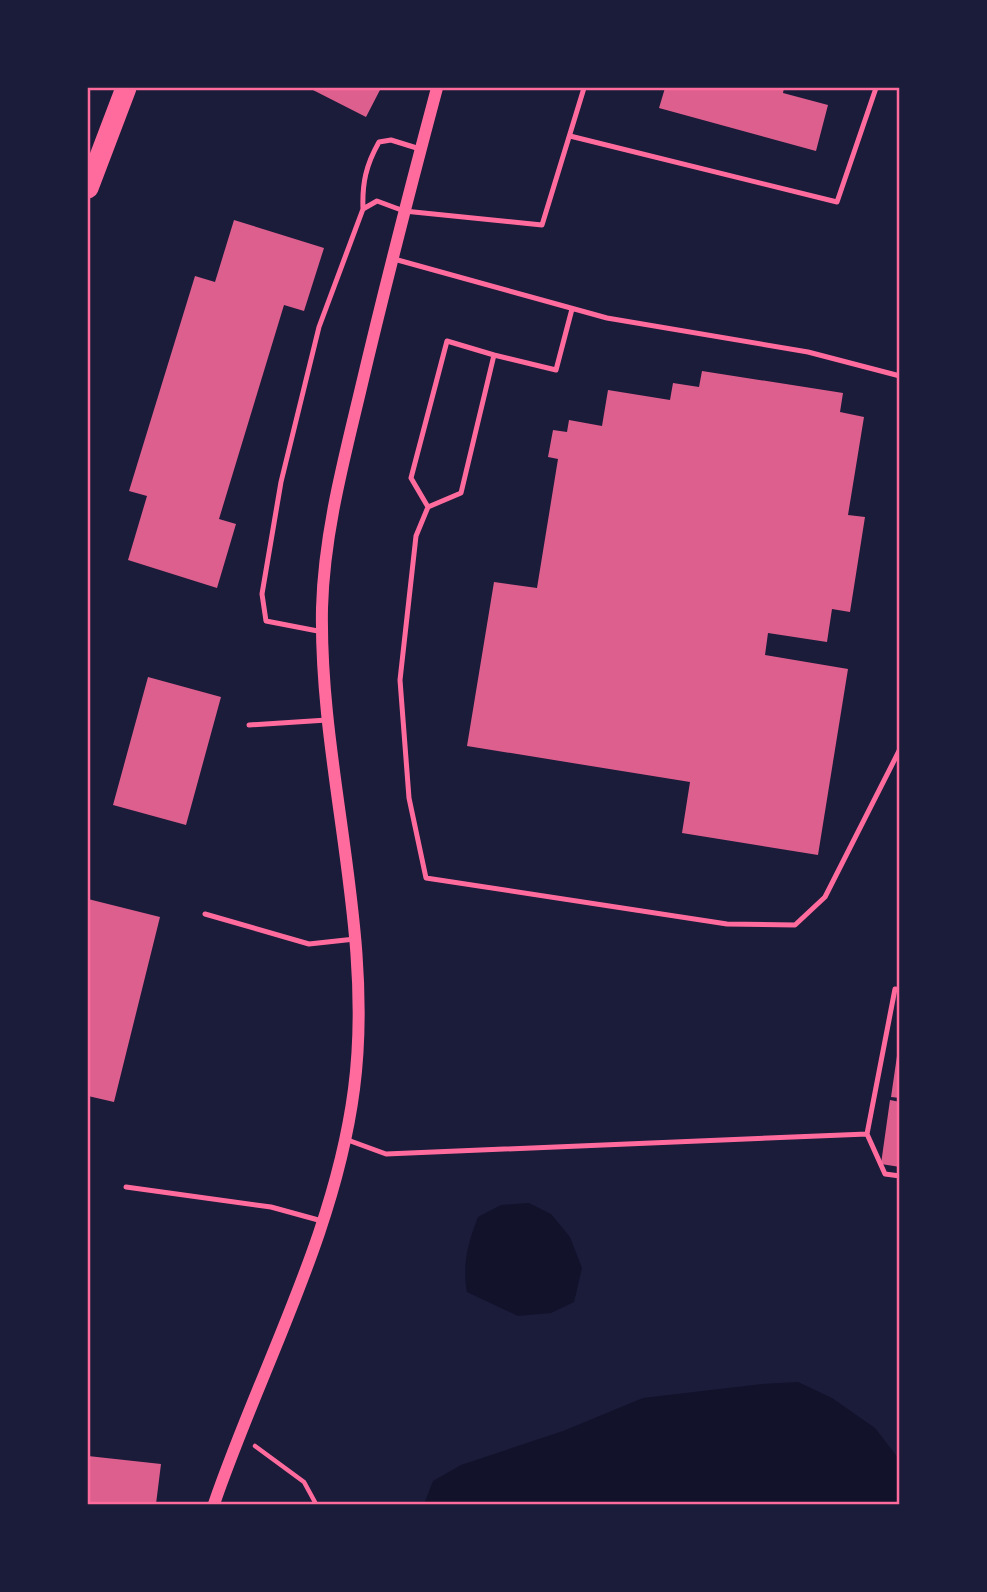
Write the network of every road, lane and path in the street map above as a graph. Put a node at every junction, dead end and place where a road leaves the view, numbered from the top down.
1 (125, 88) edge
2 (437, 88) edge
3 (584, 88) edge
4 (876, 88) edge
5 (570, 136) junction
6 (421, 149) junction
7 (88, 188) edge
8 (363, 209) junction
9 (404, 211) junction
10 (391, 258) junction
11 (572, 309) junction
12 (494, 355) junction
13 (900, 376) edge
14 (428, 508) junction
15 (323, 632) junction
16 (327, 720) junction
17 (249, 725) dead end
18 (900, 749) edge
19 (205, 914) dead end
20 (355, 939) junction
21 (900, 990) edge
22 (867, 1134) junction
23 (345, 1139) junction
24 (900, 1176) edge
25 (126, 1187) dead end
26 (322, 1221) junction
27 (240, 1438) junction
28 (214, 1504) edge
29 (316, 1504) edge

1 - 7 highway
2 - 6 street
3 - 5 lane
4 - 5 lane
5 - 9 lane
6 - 8 lane
6 - 9 street
8 - 9 lane
8 - 15 lane
9 - 10 street
10 - 11 lane
10 - 15 street
11 - 12 lane
11 - 13 lane
12 - 14 lane
12 - 14 lane
14 - 18 lane
15 - 16 street
16 - 17 lane
16 - 20 street
19 - 20 lane
20 - 23 street
21 - 22 lane
22 - 23 lane
22 - 24 lane
23 - 26 street
25 - 26 lane
26 - 27 street
27 - 28 street
27 - 29 path

